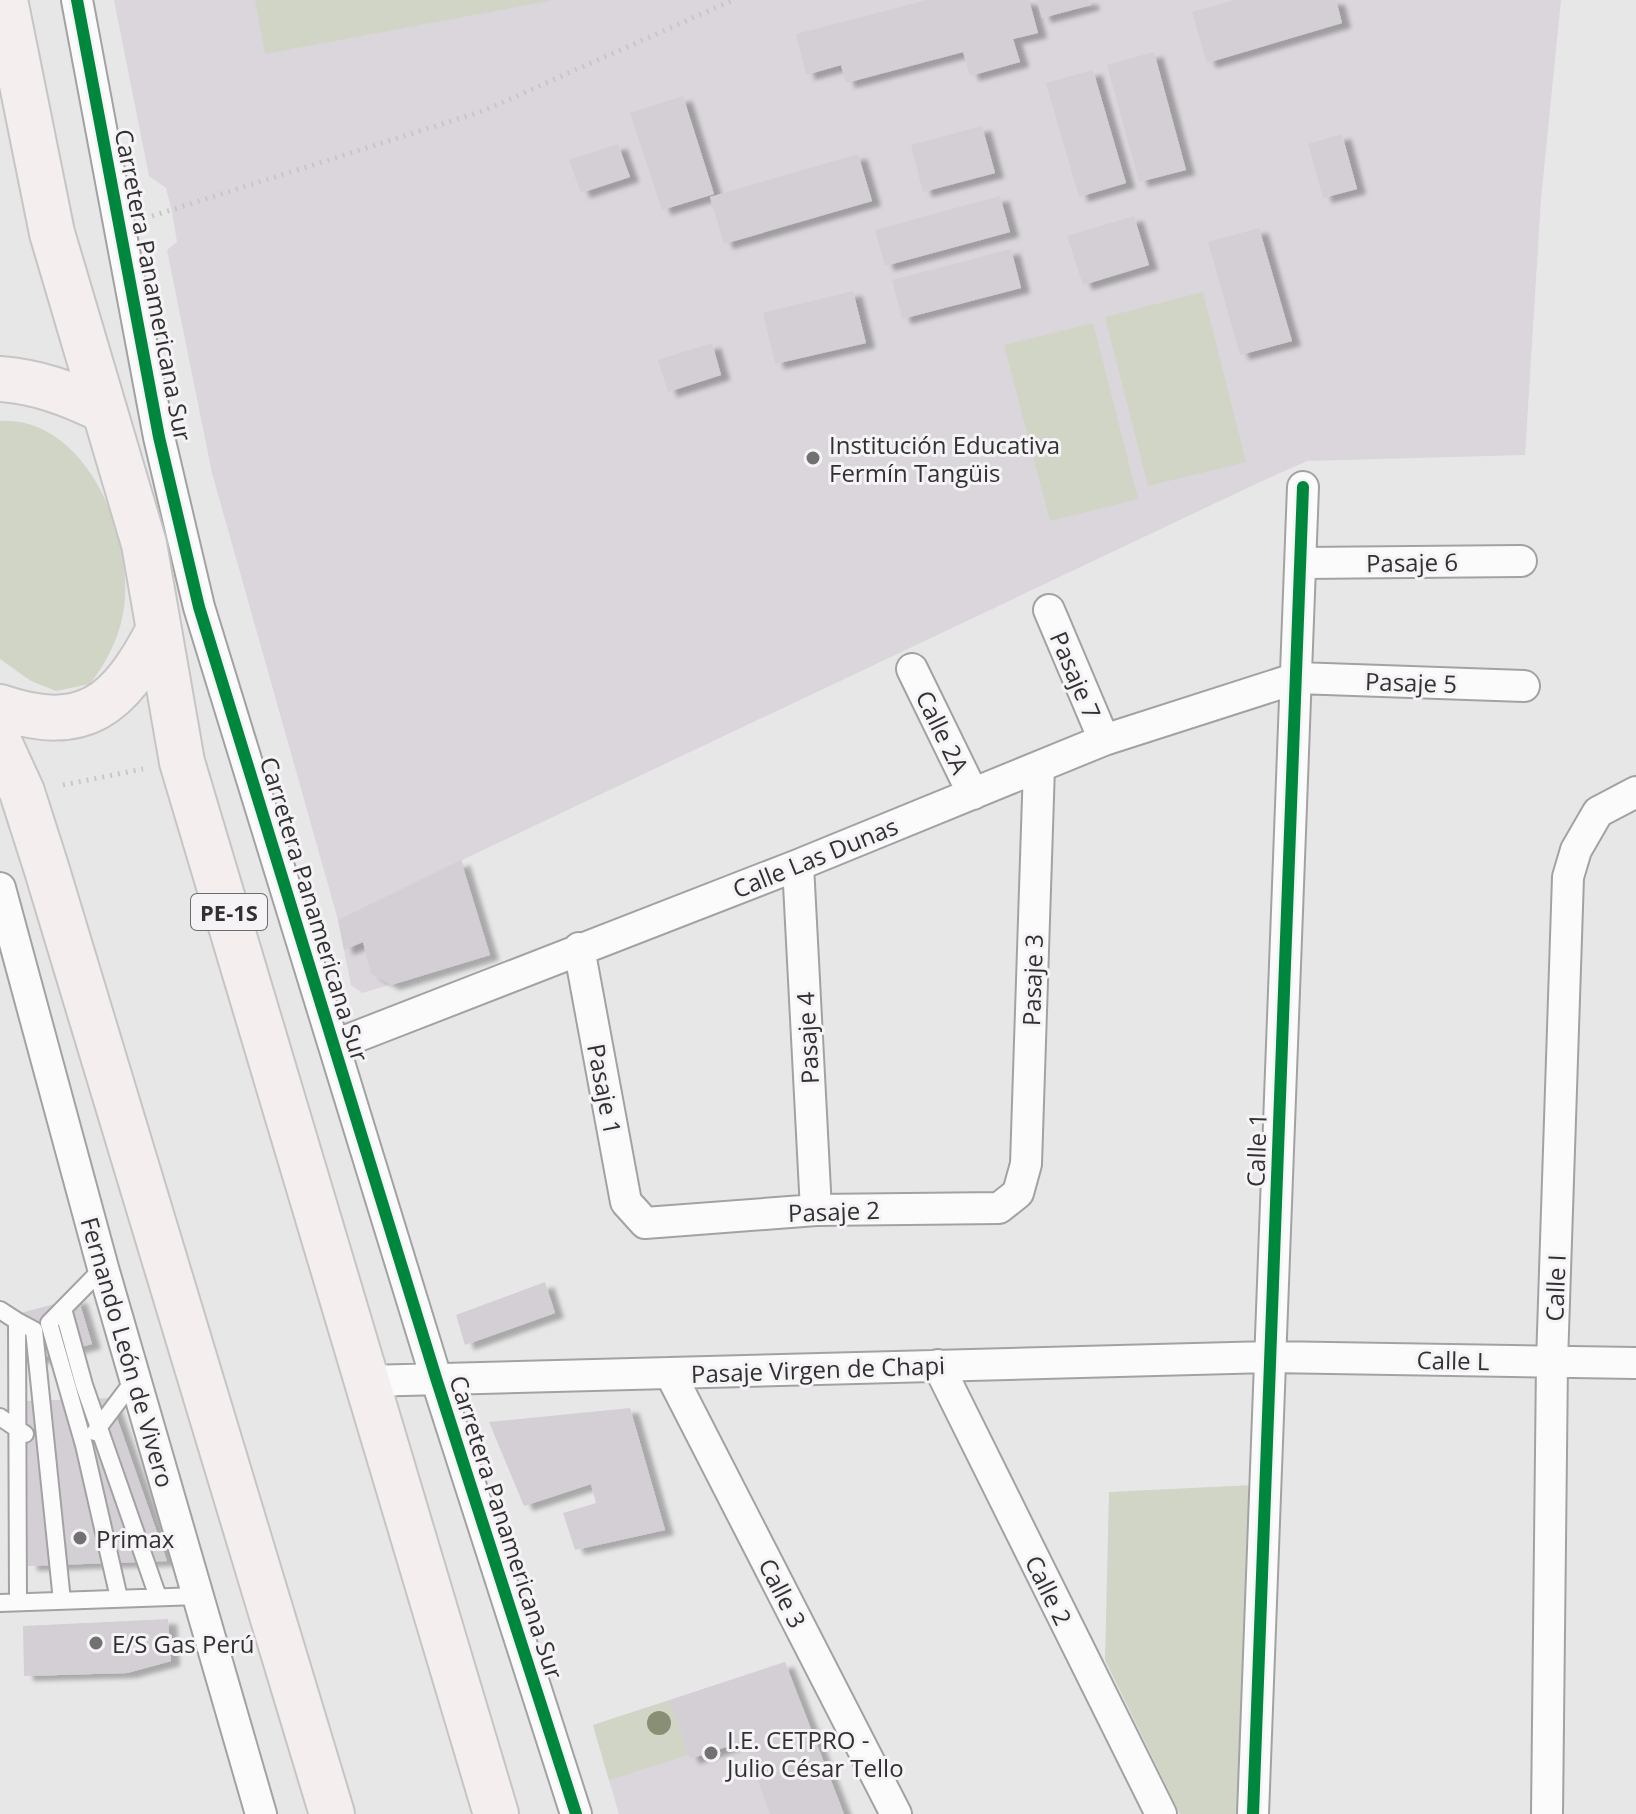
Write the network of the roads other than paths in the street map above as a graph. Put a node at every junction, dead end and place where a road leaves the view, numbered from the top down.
1 (5, 0) edge
2 (77, 0) edge
3 (0, 379) edge
4 (103, 410) junction
5 (1303, 487) dead end
6 (1521, 561) dead end
7 (1302, 563) junction
8 (1049, 610) dead end
9 (158, 631) junction
10 (912, 669) dead end
11 (1297, 678) junction
12 (1524, 686) dead end
13 (0, 707) edge
14 (1104, 740) junction
15 (0, 744) edge
16 (1039, 767) junction
17 (1636, 792) edge
18 (973, 794) junction
19 (798, 865) junction
20 (0, 888) edge
21 (579, 948) junction
22 (335, 1045) junction
23 (1018, 1193) joint
24 (816, 1210) junction
25 (645, 1223) joint
26 (103, 1268) junction
27 (63, 1309) junction
28 (0, 1310) edge
29 (17, 1321) junction
30 (1269, 1357) junction
31 (1552, 1362) junction
32 (1636, 1363) edge
33 (938, 1365) junction
34 (670, 1373) junction
35 (436, 1378) junction
36 (135, 1379) junction
37 (366, 1381) junction
38 (0, 1417) edge
39 (99, 1426) junction
40 (20, 1432) junction
41 (45, 1444) junction
42 (84, 1445) junction
43 (198, 1596) junction
44 (158, 1597) junction
45 (119, 1598) junction
46 (62, 1601) junction
47 (18, 1602) junction
48 (0, 1603) edge
49 (261, 1814) edge
50 (332, 1814) edge
51 (496, 1814) edge
52 (576, 1814) edge
53 (896, 1814) edge
54 (1161, 1814) edge
55 (1253, 1814) edge
56 (1547, 1814) edge

1 - 4 highway, PE-1S
2 - 22 street, Carretera Panamericana Sur
3 - 4 highway
4 - 9 highway, PE-1S
5 - 7 street, Calle 1
6 - 7 street, Pasaje 6
7 - 11 street, Calle 1
8 - 14 street, Pasaje 7
9 - 13 highway
9 - 37 highway, PE-1S
10 - 18 street, Calle 2A
11 - 12 street, Pasaje 5
11 - 14 street, Calle Las Dunas
11 - 30 street, Calle 1
14 - 16 street, Calle Las Dunas
15 - 50 highway
16 - 18 street, Calle Las Dunas
16 - 23 street, Pasaje 3
17 - 31 street, Calle I
18 - 19 street, Calle Las Dunas
19 - 21 street, Calle Las Dunas
19 - 24 street, Pasaje 4
20 - 26 street, Fernando León de Vivero
21 - 22 street, Calle Las Dunas
21 - 25 street, Pasaje 1
22 - 35 street, Carretera Panamericana Sur
23 - 24 street, Pasaje 2
24 - 25 street, Pasaje 2
26 - 27 lane
26 - 36 street, Fernando León de Vivero
27 - 39 lane
27 - 42 lane
28 - 29 lane
29 - 40 lane
29 - 41 lane
30 - 31 street, Calle L
30 - 33 street, Pasaje Virgen de Chapi
30 - 55 street, Calle 1
31 - 32 street, Calle L
31 - 56 street, Calle I
33 - 34 street, Pasaje Virgen de Chapi
33 - 54 street, Calle 2
34 - 35 street, Pasaje Virgen de Chapi
34 - 53 street, Calle 3
35 - 37 street, Pasaje Virgen de Chapi
35 - 52 street, Carretera Panamericana Sur
36 - 39 lane
36 - 43 street, Fernando León de Vivero
37 - 51 highway, PE-1S
38 - 40 lane
39 - 42 lane
39 - 44 lane
40 - 41 lane
40 - 47 lane
41 - 46 lane
42 - 45 lane
43 - 44 lane
43 - 49 street, Fernando León de Vivero
44 - 45 lane
45 - 46 lane
46 - 47 lane
47 - 48 lane

